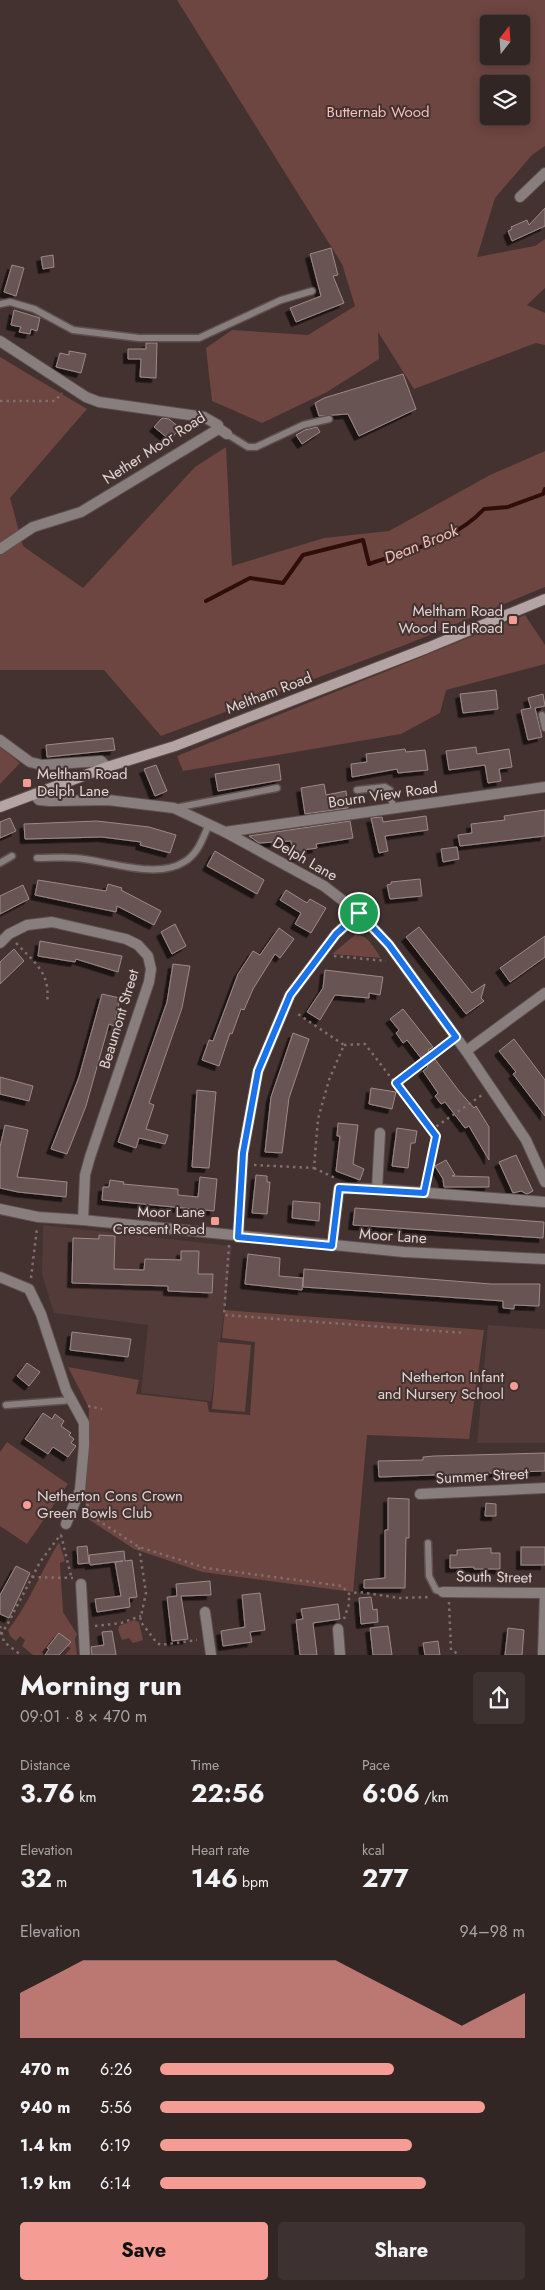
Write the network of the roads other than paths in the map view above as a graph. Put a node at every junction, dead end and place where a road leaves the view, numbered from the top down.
1 (545, 173) edge
2 (520, 197) dead end
3 (312, 291) dead end
4 (0, 304) edge
5 (0, 341) edge
6 (329, 419) dead end
7 (218, 428) junction
8 (228, 434) joint
9 (0, 549) edge
10 (545, 599) edge
11 (542, 715) dead end
12 (545, 728) edge
13 (0, 740) edge
14 (107, 767) junction
15 (545, 787) edge
16 (277, 788) dead end
17 (357, 790) dead end
18 (34, 794) junction
19 (0, 806) edge
20 (174, 808) junction
21 (393, 808) junction
22 (209, 824) junction
23 (225, 832) junction
24 (12, 856) dead end
25 (37, 858) dead end
26 (0, 863) edge
27 (359, 913) junction
28 (4, 939) edge
29 (545, 993) edge
30 (466, 1051) junction
31 (380, 1133) dead end
32 (545, 1182) edge
33 (377, 1189) junction
34 (545, 1202) edge
35 (0, 1209) edge
36 (83, 1220) junction
37 (234, 1236) junction
38 (332, 1246) junction
39 (545, 1259) edge
40 (0, 1277) edge
41 (72, 1400) junction
42 (6, 1405) dead end
43 (545, 1488) edge
44 (420, 1494) dead end
45 (66, 1524) road end
46 (428, 1543) dead end
47 (81, 1584) road end
48 (444, 1591) joint
49 (545, 1593) edge
50 (205, 1612) dead end
51 (338, 1629) road end
52 (85, 1655) edge
53 (211, 1655) edge
54 (340, 1655) edge
55 (543, 1655) edge

1 - 2 street
3 - 4 lane
5 - 7 street, Nether Moor Road
6 - 8 lane
7 - 8 street
7 - 9 street, Nether Moor Road
10 - 14 main road, Meltham Road
11 - 12 lane
13 - 14 street
14 - 18 main road, Meltham Road
15 - 21 street, Bourn View Road
16 - 20 lane
17 - 21 lane
18 - 19 main road, Meltham Road
18 - 20 street, Delph Lane
20 - 22 street, Delph Lane
21 - 23 street, Bourn View Road
22 - 23 street, Delph Lane
22 - 25 lane
23 - 27 street, Delph Lane
24 - 26 lane
27 - 30 street, Delph Lane
27 - 37 street
28 - 36 street, Beaumont Street
29 - 30 street
30 - 32 street, Delph Lane
31 - 33 street
33 - 34 street
33 - 38 street
35 - 36 street, Moor Lane
36 - 37 street, Moor Lane
37 - 38 street, Moor Lane
38 - 39 street, Moor Lane
40 - 41 street
41 - 42 lane
41 - 45 street
43 - 44 street, Summer Street
46 - 48 lane
47 - 52 street
48 - 49 street, South Street
49 - 55 street, South Street
50 - 53 street
51 - 54 street

